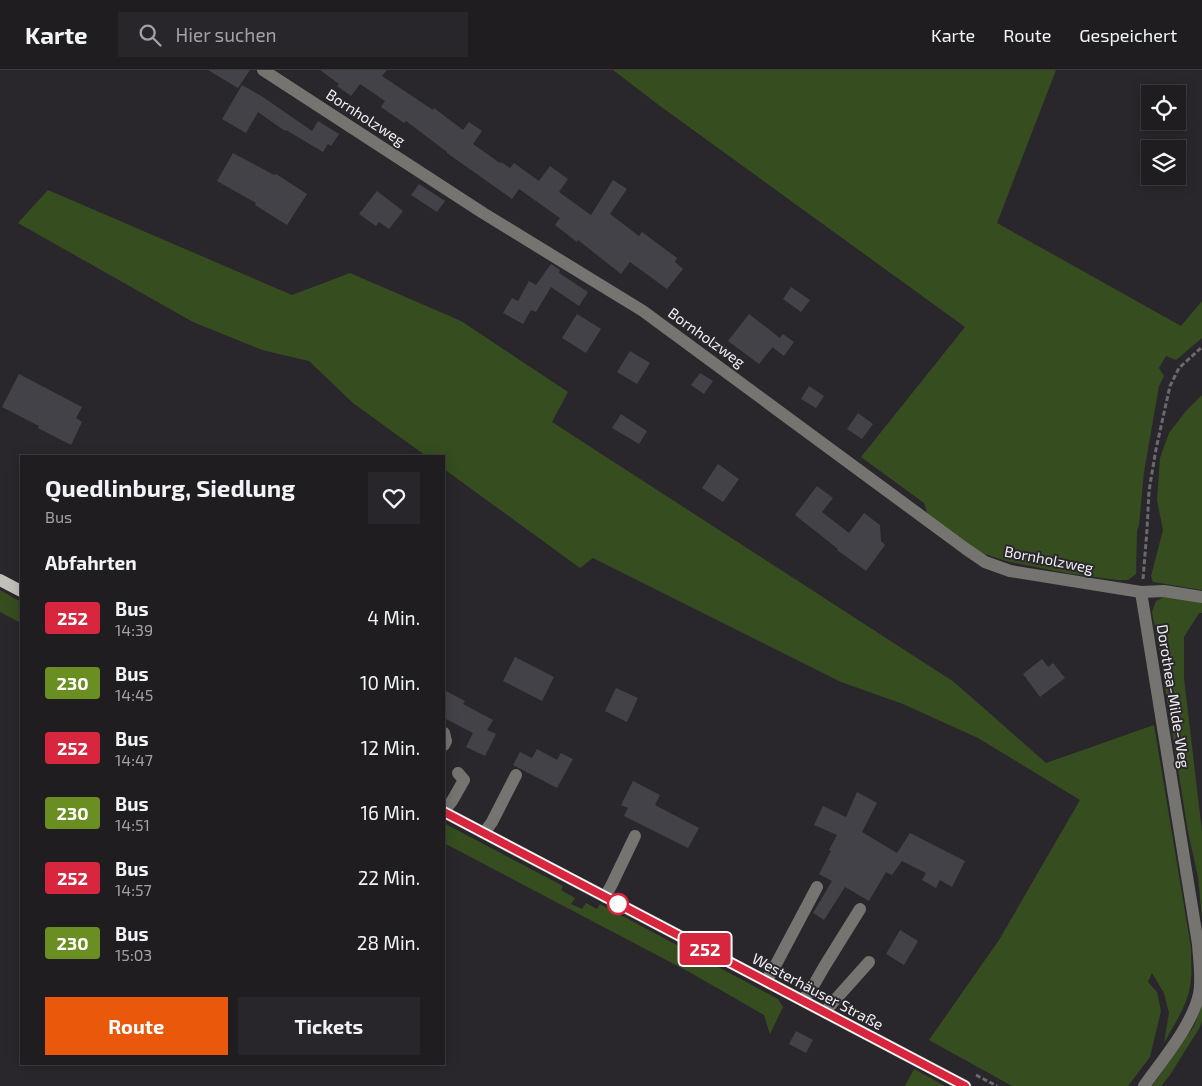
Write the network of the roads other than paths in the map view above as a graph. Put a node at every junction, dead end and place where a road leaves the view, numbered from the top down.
1 (263, 70) edge
2 (0, 580) edge
3 (20, 590) edge
4 (1141, 592) junction
5 (1202, 597) edge
6 (458, 773) dead end
7 (516, 775) dead end
8 (445, 811) edge
9 (445, 813) edge
10 (484, 833) junction
11 (635, 836) dead end
12 (816, 887) dead end
13 (605, 897) junction
14 (860, 910) dead end
15 (869, 962) dead end
16 (766, 981) junction
17 (803, 1000) junction
18 (825, 1012) junction
19 (965, 1086) edge
20 (1144, 1086) edge

1 - 4 street, Bornholzweg
2 - 3 main road
4 - 5 street, Bornholzweg
4 - 20 street, Dorothea-Milde-Weg
6 - 8 street
7 - 10 street
9 - 10 main road, Westerhäuser Straße
10 - 13 main road, Westerhäuser Straße
11 - 13 street
12 - 16 street
13 - 16 main road, Westerhäuser Straße
14 - 17 street
15 - 18 street
16 - 17 main road, Westerhäuser Straße
17 - 18 main road, Westerhäuser Straße
18 - 19 main road, Westerhäuser Straße

